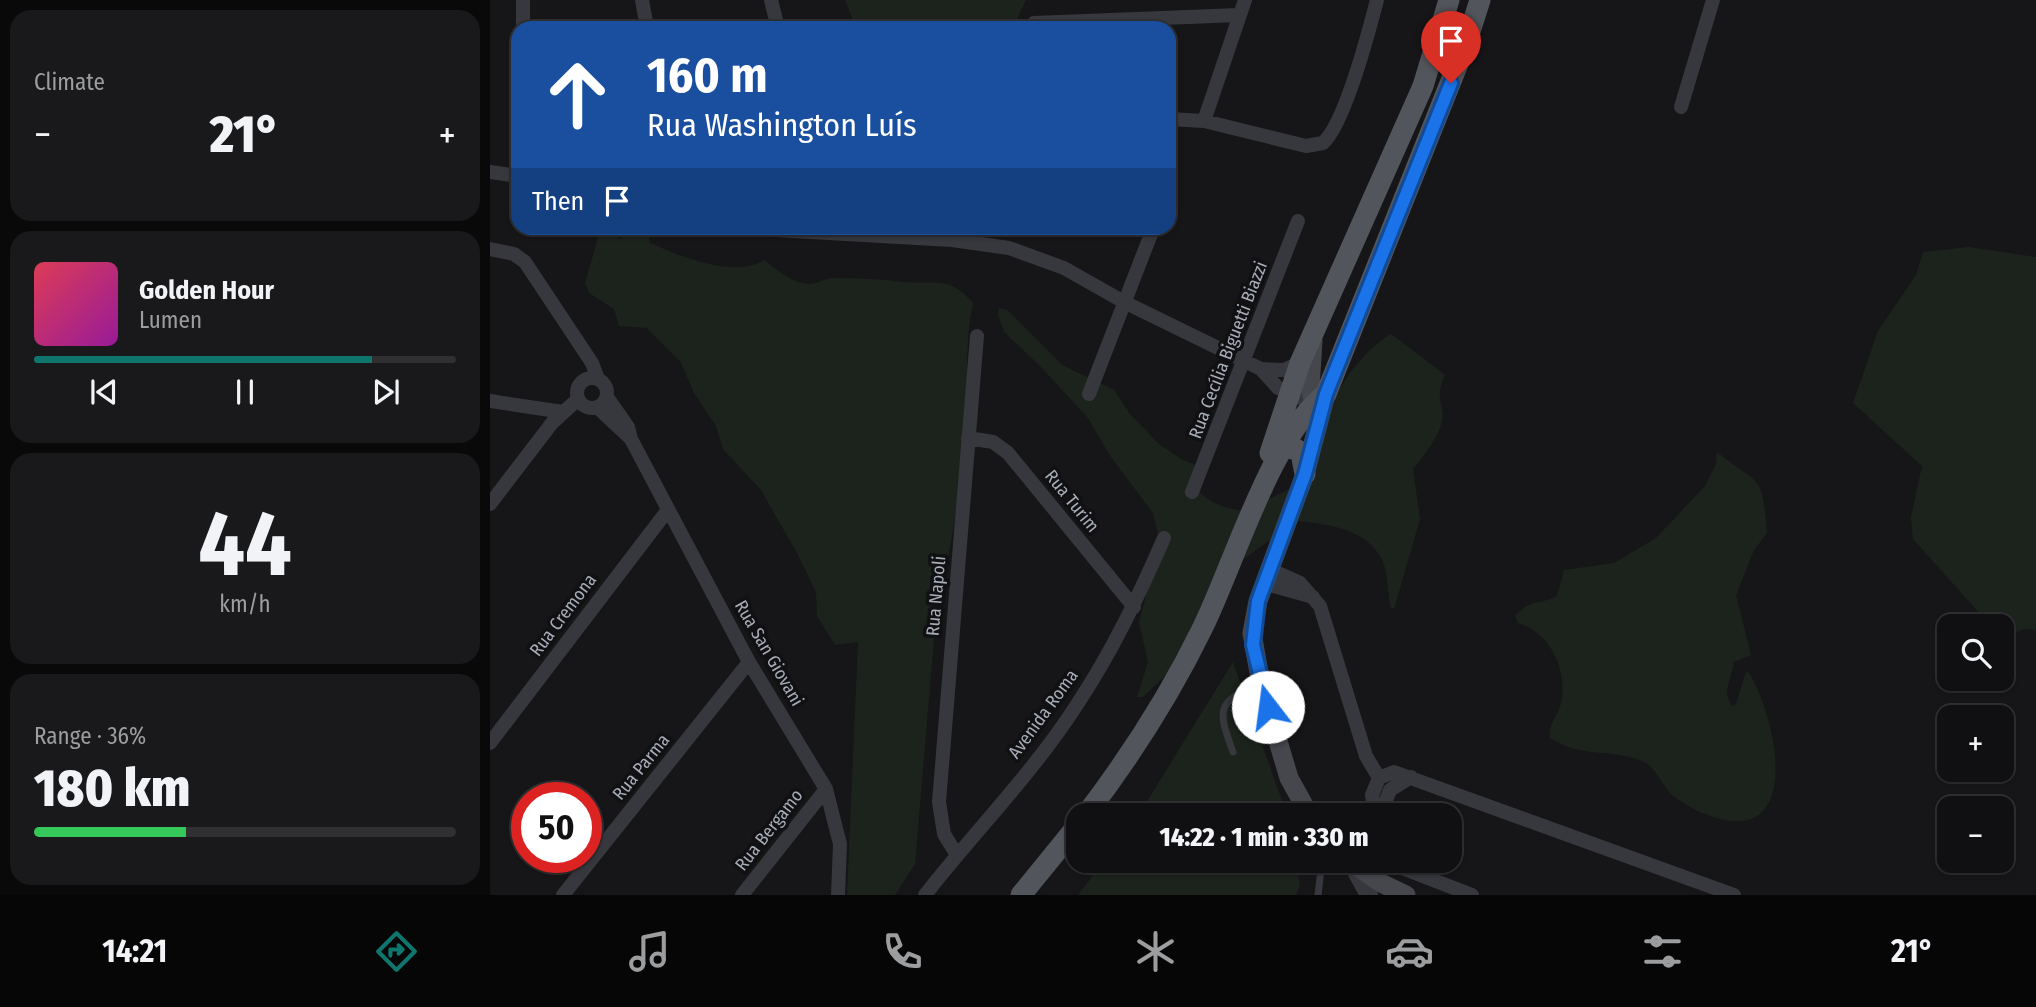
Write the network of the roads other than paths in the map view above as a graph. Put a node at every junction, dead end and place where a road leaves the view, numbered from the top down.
1 (642, 0) edge
2 (771, 0) edge
3 (1245, 0) edge
4 (1377, 0) edge
5 (1449, 0) edge
6 (1480, 0) edge
7 (1713, 0) edge
8 (1239, 15) junction
9 (646, 21) edge
10 (776, 21) edge
11 (1085, 21) edge
12 (1681, 107) dead end
13 (1176, 119) edge
14 (1204, 121) junction
15 (490, 172) edge
16 (511, 175) edge
17 (1298, 221) dead end
18 (883, 235) edge
19 (1151, 235) edge
20 (490, 249) edge
21 (1329, 300) junction
22 (1124, 302) junction
23 (1358, 311) junction
24 (977, 336) dead end
25 (1313, 340) junction
26 (1245, 361) junction
27 (1300, 363) junction
28 (1261, 369) junction
29 (591, 380) junction
30 (1289, 393) junction
31 (1088, 394) dead end
32 (578, 399) junction
33 (490, 401) edge
34 (602, 402) junction
35 (1320, 407) junction
36 (563, 412) junction
37 (968, 438) junction
38 (1284, 448) junction
39 (1305, 474) junction
40 (1192, 492) dead end
41 (1260, 496) junction
42 (490, 504) edge
43 (667, 511) junction
44 (1164, 538) dead end
45 (1266, 576) junction
46 (1134, 607) junction
47 (749, 662) junction
48 (1261, 684) junction
49 (490, 743) edge
50 (1233, 752) dead end
51 (1378, 778) junction
52 (1411, 778) junction
53 (826, 789) junction
54 (1094, 803) edge
55 (1303, 803) edge
56 (1374, 803) edge
57 (1384, 803) edge
58 (1066, 840) edge
59 (957, 855) junction
60 (1321, 873) edge
61 (1357, 873) edge
62 (1368, 873) edge
63 (1415, 873) edge
64 (563, 895) edge
65 (742, 895) edge
66 (838, 895) edge
67 (925, 895) edge
68 (1021, 895) edge
69 (1318, 895) edge
70 (1369, 895) edge
71 (1406, 895) edge
72 (1472, 895) edge
73 (1734, 895) edge

1 - 9 street
2 - 10 street
3 - 8 street
4 - 14 street
5 - 21 main road
6 - 23 main road
7 - 12 street
8 - 11 street
8 - 14 street
13 - 14 street
15 - 16 street
17 - 26 street, Rua Cecília Biguetti Biazzi
18 - 22 street
19 - 22 street
20 - 29 street
21 - 23 main road
21 - 25 main road
22 - 26 street
22 - 31 street
23 - 35 main road
24 - 37 street, Rua Napoli
25 - 27 main road
25 - 35 main road
26 - 28 street
26 - 40 street, Rua Cecília Biguetti Biazzi
27 - 28 street
27 - 30 main road
28 - 30 street
29 - 32 street
29 - 34 street
30 - 35 street
30 - 41 main road
32 - 34 street
32 - 36 street
33 - 36 street
34 - 43 street, Rua San Giovani
35 - 38 main road
35 - 39 main road
36 - 42 street
37 - 46 street, Rua Turim
37 - 59 street, Rua Napoli
38 - 39 main road
38 - 41 main road
39 - 45 main road
41 - 54 main road
43 - 47 street, Rua San Giovani
43 - 49 street, Rua Cremona
44 - 46 street, Avenida Roma
45 - 48 main road
45 - 51 street
46 - 59 street, Avenida Roma
47 - 53 street, Rua San Giovani
47 - 64 street, Rua Parma
48 - 50 lane
48 - 55 main road
51 - 52 street
51 - 56 street
52 - 57 street
52 - 73 street
53 - 65 street, Rua Bergamo
53 - 66 street, Rua San Giovani
58 - 68 main road
59 - 67 street, Avenida Roma
60 - 69 lane
61 - 70 street
62 - 71 main road
63 - 72 street

